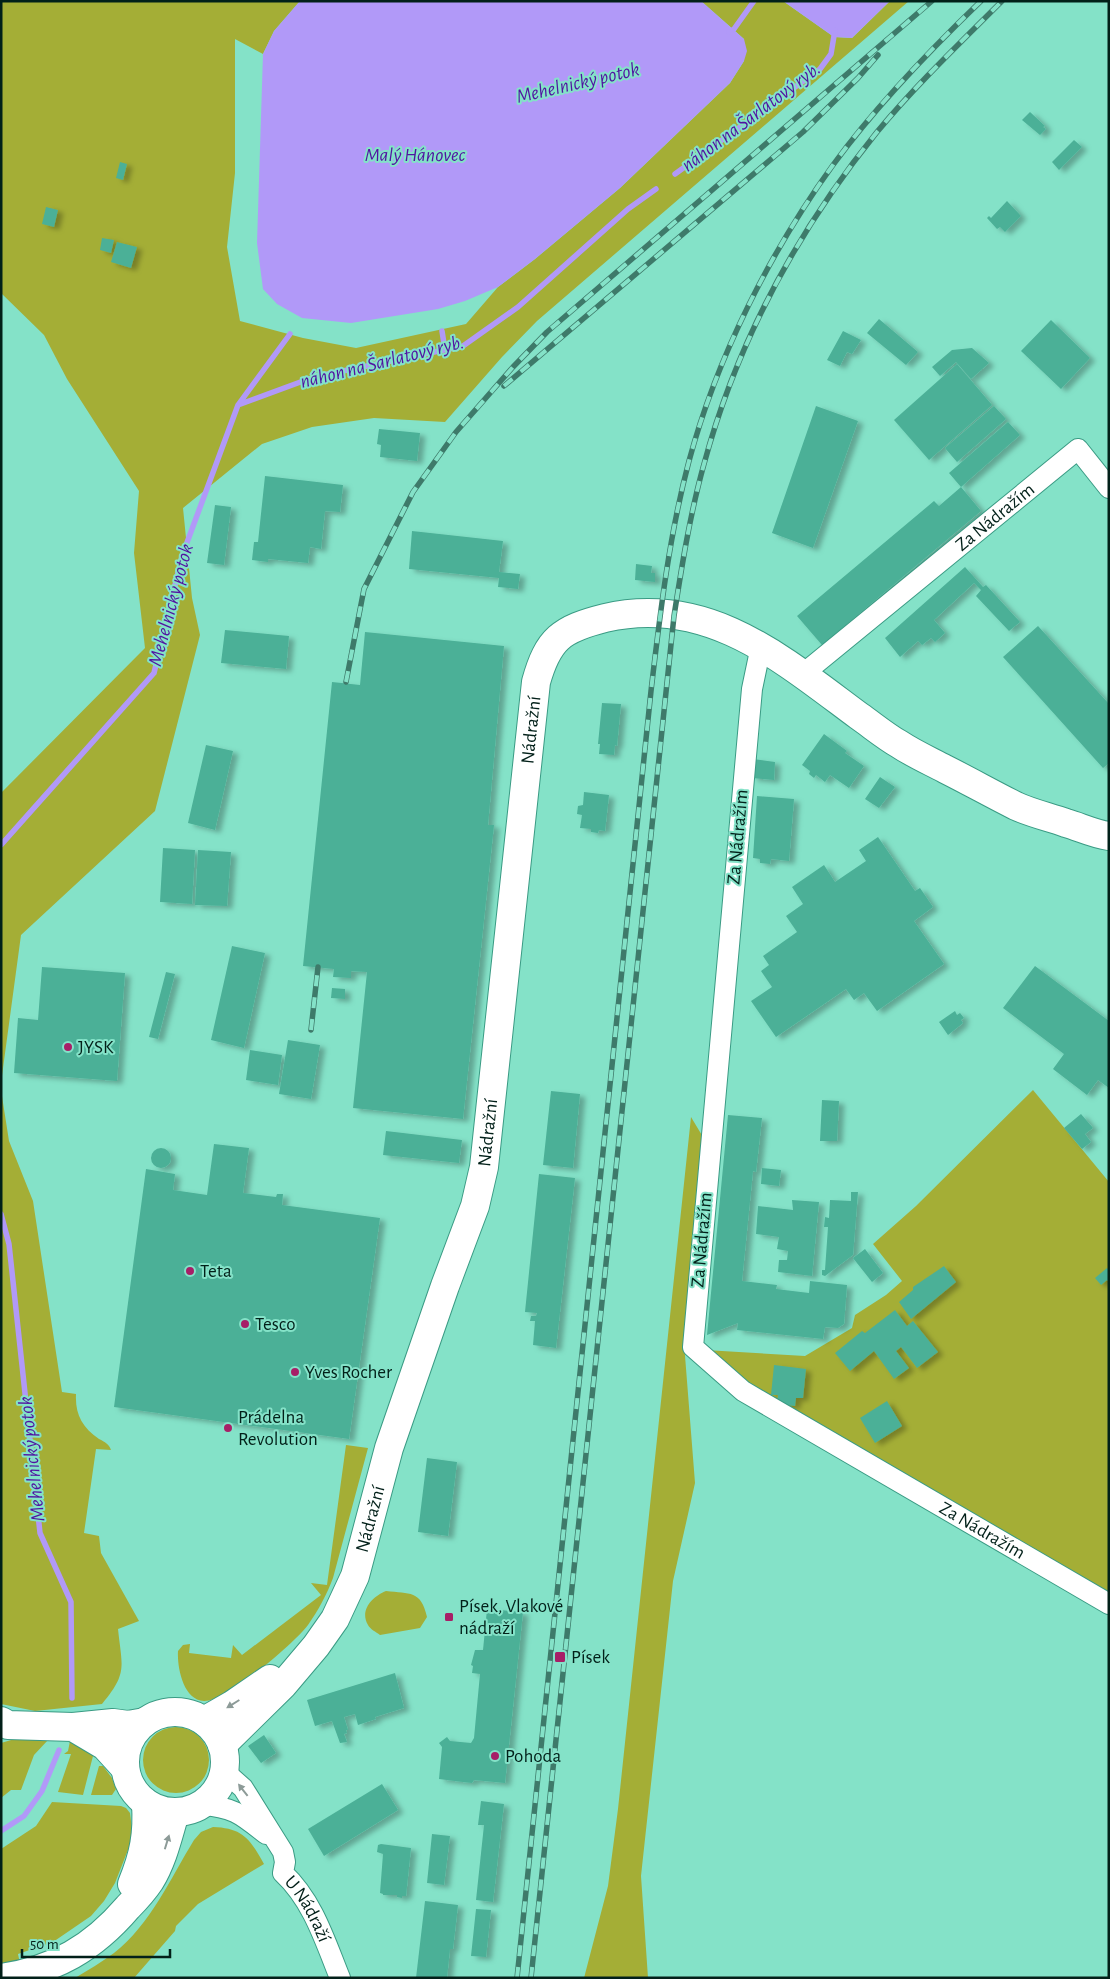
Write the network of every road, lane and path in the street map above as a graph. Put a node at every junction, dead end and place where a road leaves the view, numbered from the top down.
1 (1109, 488) edge
2 (761, 646) junction
3 (802, 674) junction
4 (1109, 836) edge
5 (1109, 1604) edge
6 (316, 1646) junction
7 (204, 1721) junction
8 (145, 1722) junction
9 (3, 1724) edge
10 (72, 1726) junction
11 (222, 1745) junction
12 (125, 1768) junction
13 (225, 1772) junction
14 (146, 1803) junction
15 (202, 1805) junction
16 (175, 1813) junction
17 (276, 1842) junction
18 (112, 1926) junction
19 (12, 1976) edge
20 (340, 1978) edge

1 - 3 street, Za Nádražím
2 - 3 main road
2 - 5 street, Za Nádražím
2 - 6 main road, Nádražní
3 - 4 main road
6 -> 7 main road, Nádražní
6 - 11 main road, Nádražní
7 - 8 main road
7 - 11 main road
8 - 10 main road
8 - 12 main road
9 - 10 main road
10 - 12 main road
11 - 13 main road
12 - 14 main road
13 - 15 main road
17 -> 13 street, U Nádraží
14 - 16 main road
14 - 18 main road
15 - 16 main road
15 - 17 street
18 -> 16 main road
17 - 20 street, U Nádraží
18 - 19 main road

